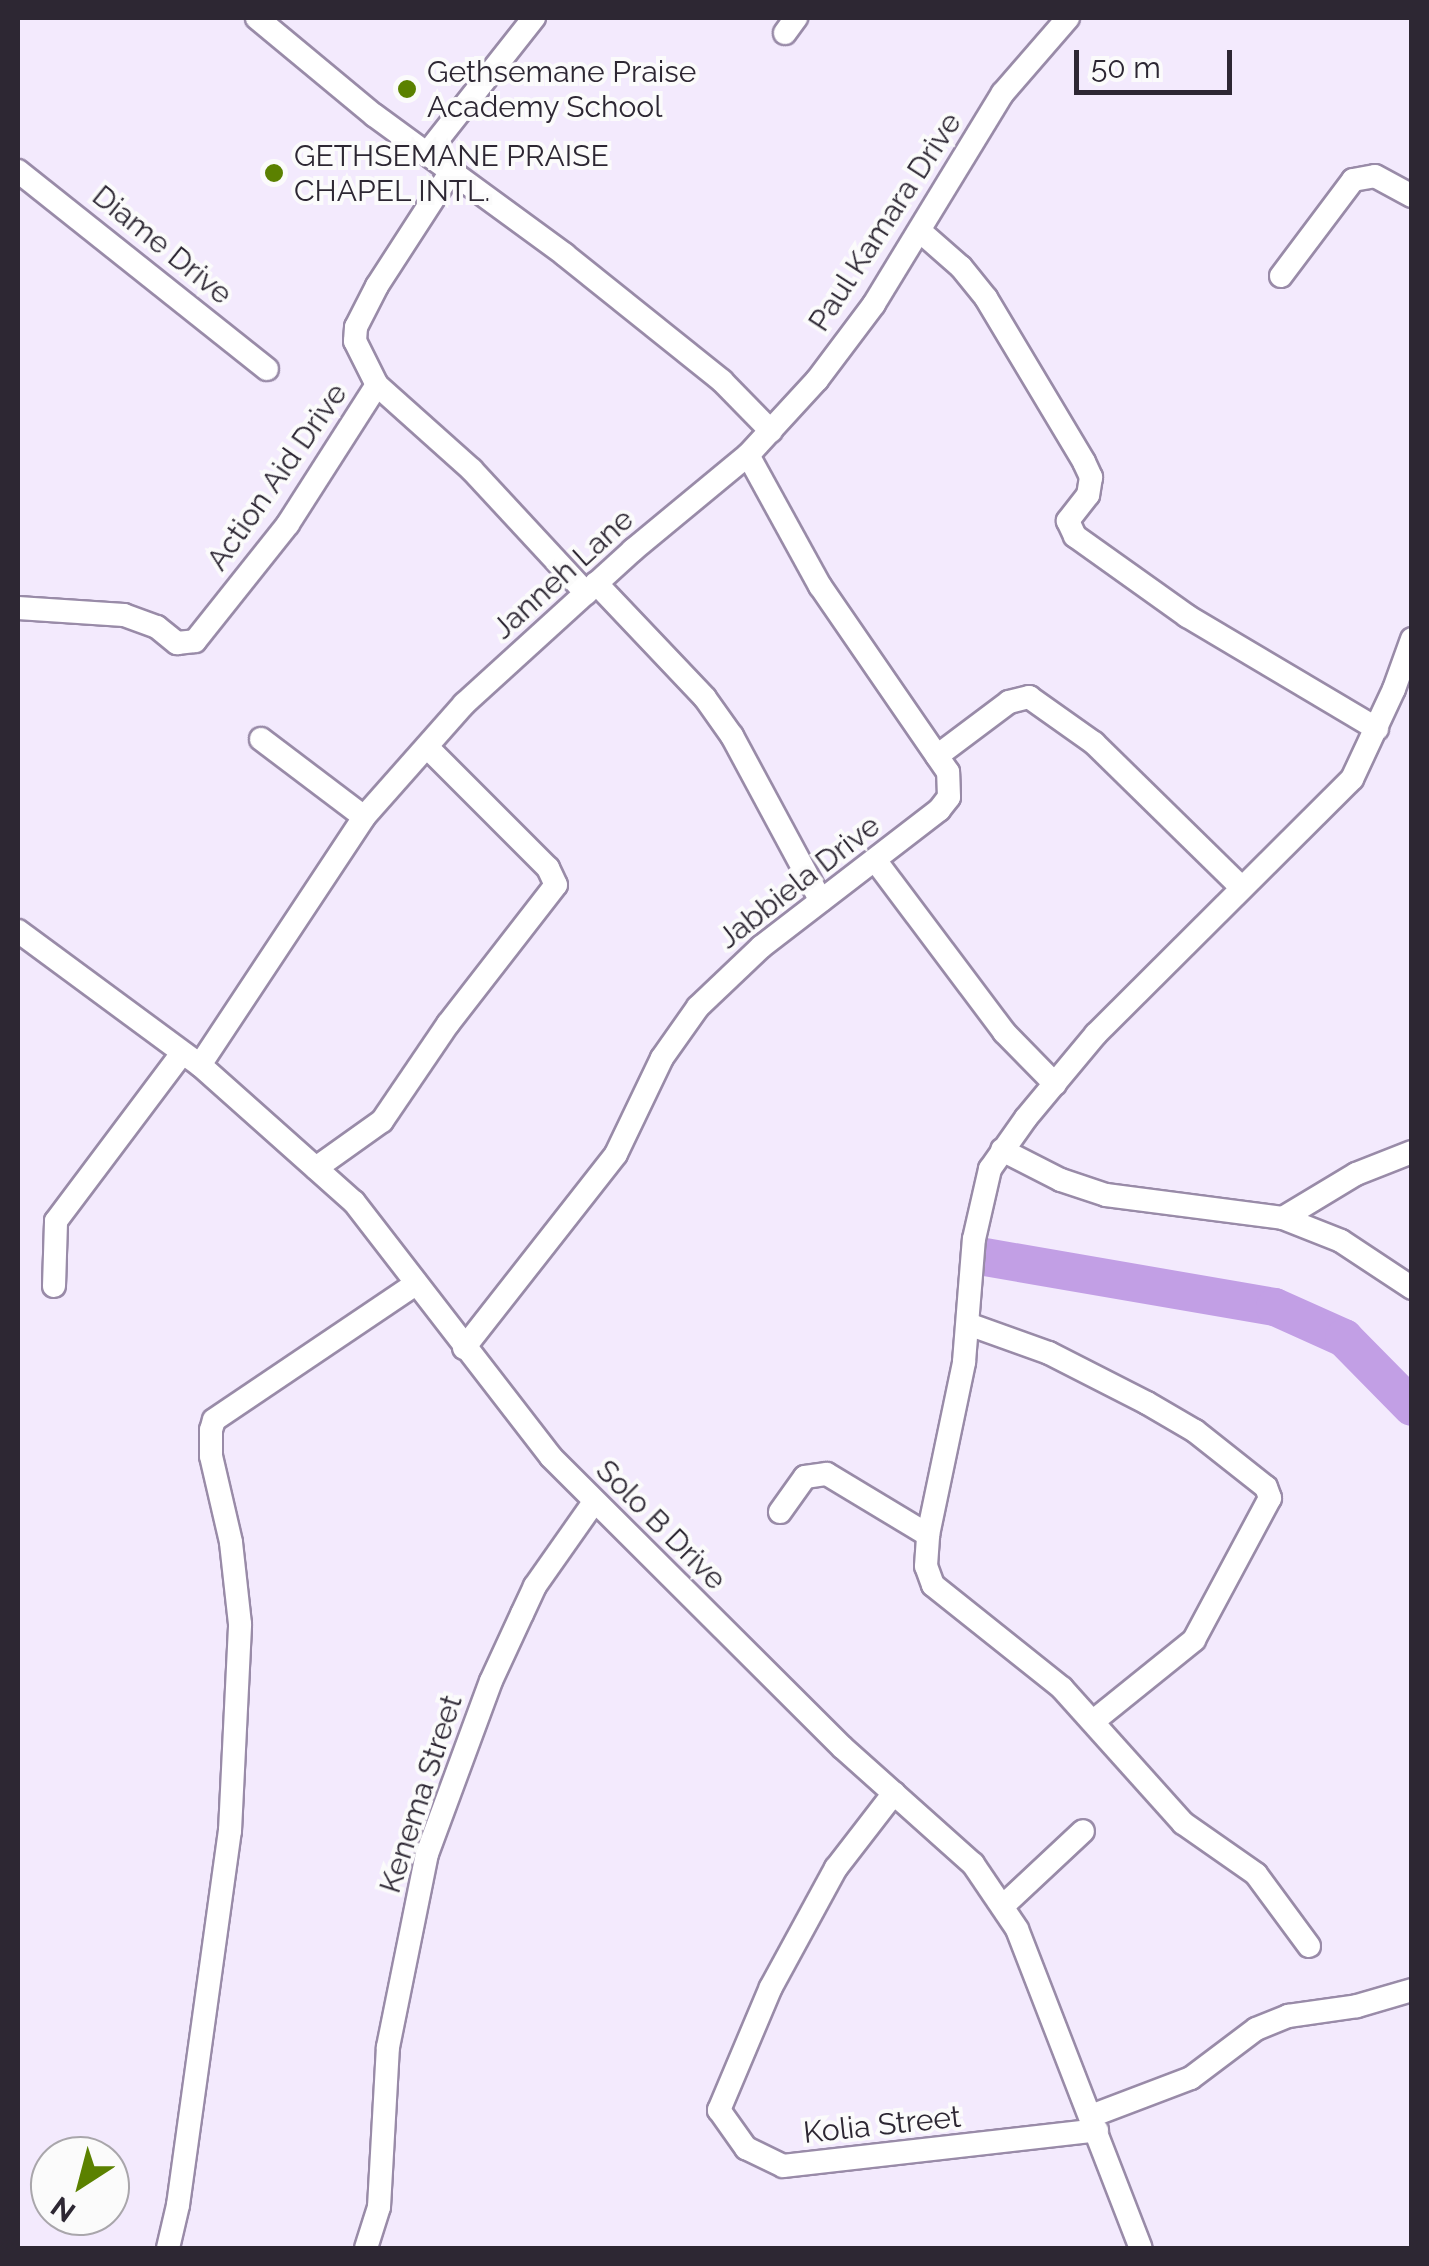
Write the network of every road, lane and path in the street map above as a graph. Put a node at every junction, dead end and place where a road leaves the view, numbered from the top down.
1 (257, 18) edge
2 (534, 18) edge
3 (1068, 18) edge
4 (428, 152) junction
5 (452, 170) junction
6 (18, 171) edge
7 (1412, 196) edge
8 (921, 232) junction
9 (1281, 276) dead end
10 (267, 369) dead end
11 (377, 384) junction
12 (771, 431) junction
13 (748, 455) junction
14 (591, 588) junction
15 (18, 608) edge
16 (1412, 639) edge
17 (1377, 729) junction
18 (260, 739) dead end
19 (427, 746) junction
20 (937, 756) junction
21 (364, 817) junction
22 (875, 860) junction
23 (1242, 888) junction
24 (821, 901) junction
25 (18, 931) edge
26 (191, 1059) junction
27 (1055, 1084) junction
28 (1002, 1150) junction
29 (1412, 1152) edge
30 (316, 1168) junction
31 (1283, 1218) junction
32 (416, 1284) junction
33 (54, 1286) dead end
34 (1412, 1288) edge
35 (968, 1324) junction
36 (464, 1348) junction
37 (594, 1502) junction
38 (780, 1512) dead end
39 (928, 1535) junction
40 (1095, 1720) junction
41 (894, 1793) junction
42 (1083, 1830) dead end
43 (1004, 1904) junction
44 (1309, 1946) dead end
45 (1412, 1990) edge
46 (1094, 2123) junction
47 (168, 2248) edge
48 (366, 2248) edge
49 (1141, 2248) edge

1 - 4 street
2 - 4 street
3 - 8 street, Paul Kamara Drive
4 - 5 street
5 - 11 street
5 - 12 street
6 - 10 street, Diame Drive
7 - 9 street
8 - 12 street, Paul Kamara Drive
8 - 17 street
11 - 14 street, Action Aid Drive
11 - 15 street, Action Aid Drive
12 - 13 street, Paul Kamara Drive
13 - 14 street, Janneh Lane
13 - 20 street, Jabbiela Drive
14 - 19 street, Janneh Lane
14 - 24 street, Action Aid Drive
16 - 17 street
17 - 23 street
18 - 21 street
19 - 21 street, Janneh Lane
19 - 30 street
20 - 22 street, Jabbiela Drive
20 - 23 street
21 - 26 street, Janneh Lane
22 - 24 street, Jabbiela Drive
22 - 27 street
23 - 27 street
24 - 36 street, Jabbiela Drive
25 - 26 street, Solo B Drive
26 - 30 street, Solo B Drive
26 - 33 street, Janneh Lane
27 - 28 street
28 - 31 street
28 - 35 street
29 - 31 street
30 - 32 street, Solo B Drive
31 - 34 street
32 - 36 street, Solo B Drive
32 - 47 street
35 - 39 street
35 - 40 street
36 - 37 street, Solo B Drive
37 - 41 street, Solo B Drive
37 - 48 street, Kenema Street
38 - 39 street
39 - 40 street
40 - 44 street
41 - 43 street, Solo B Drive
41 - 46 street, Kolia Street
42 - 43 street
43 - 46 street, Solo B Drive
45 - 46 street, Kolia Street
46 - 49 street, Solo B Drive

